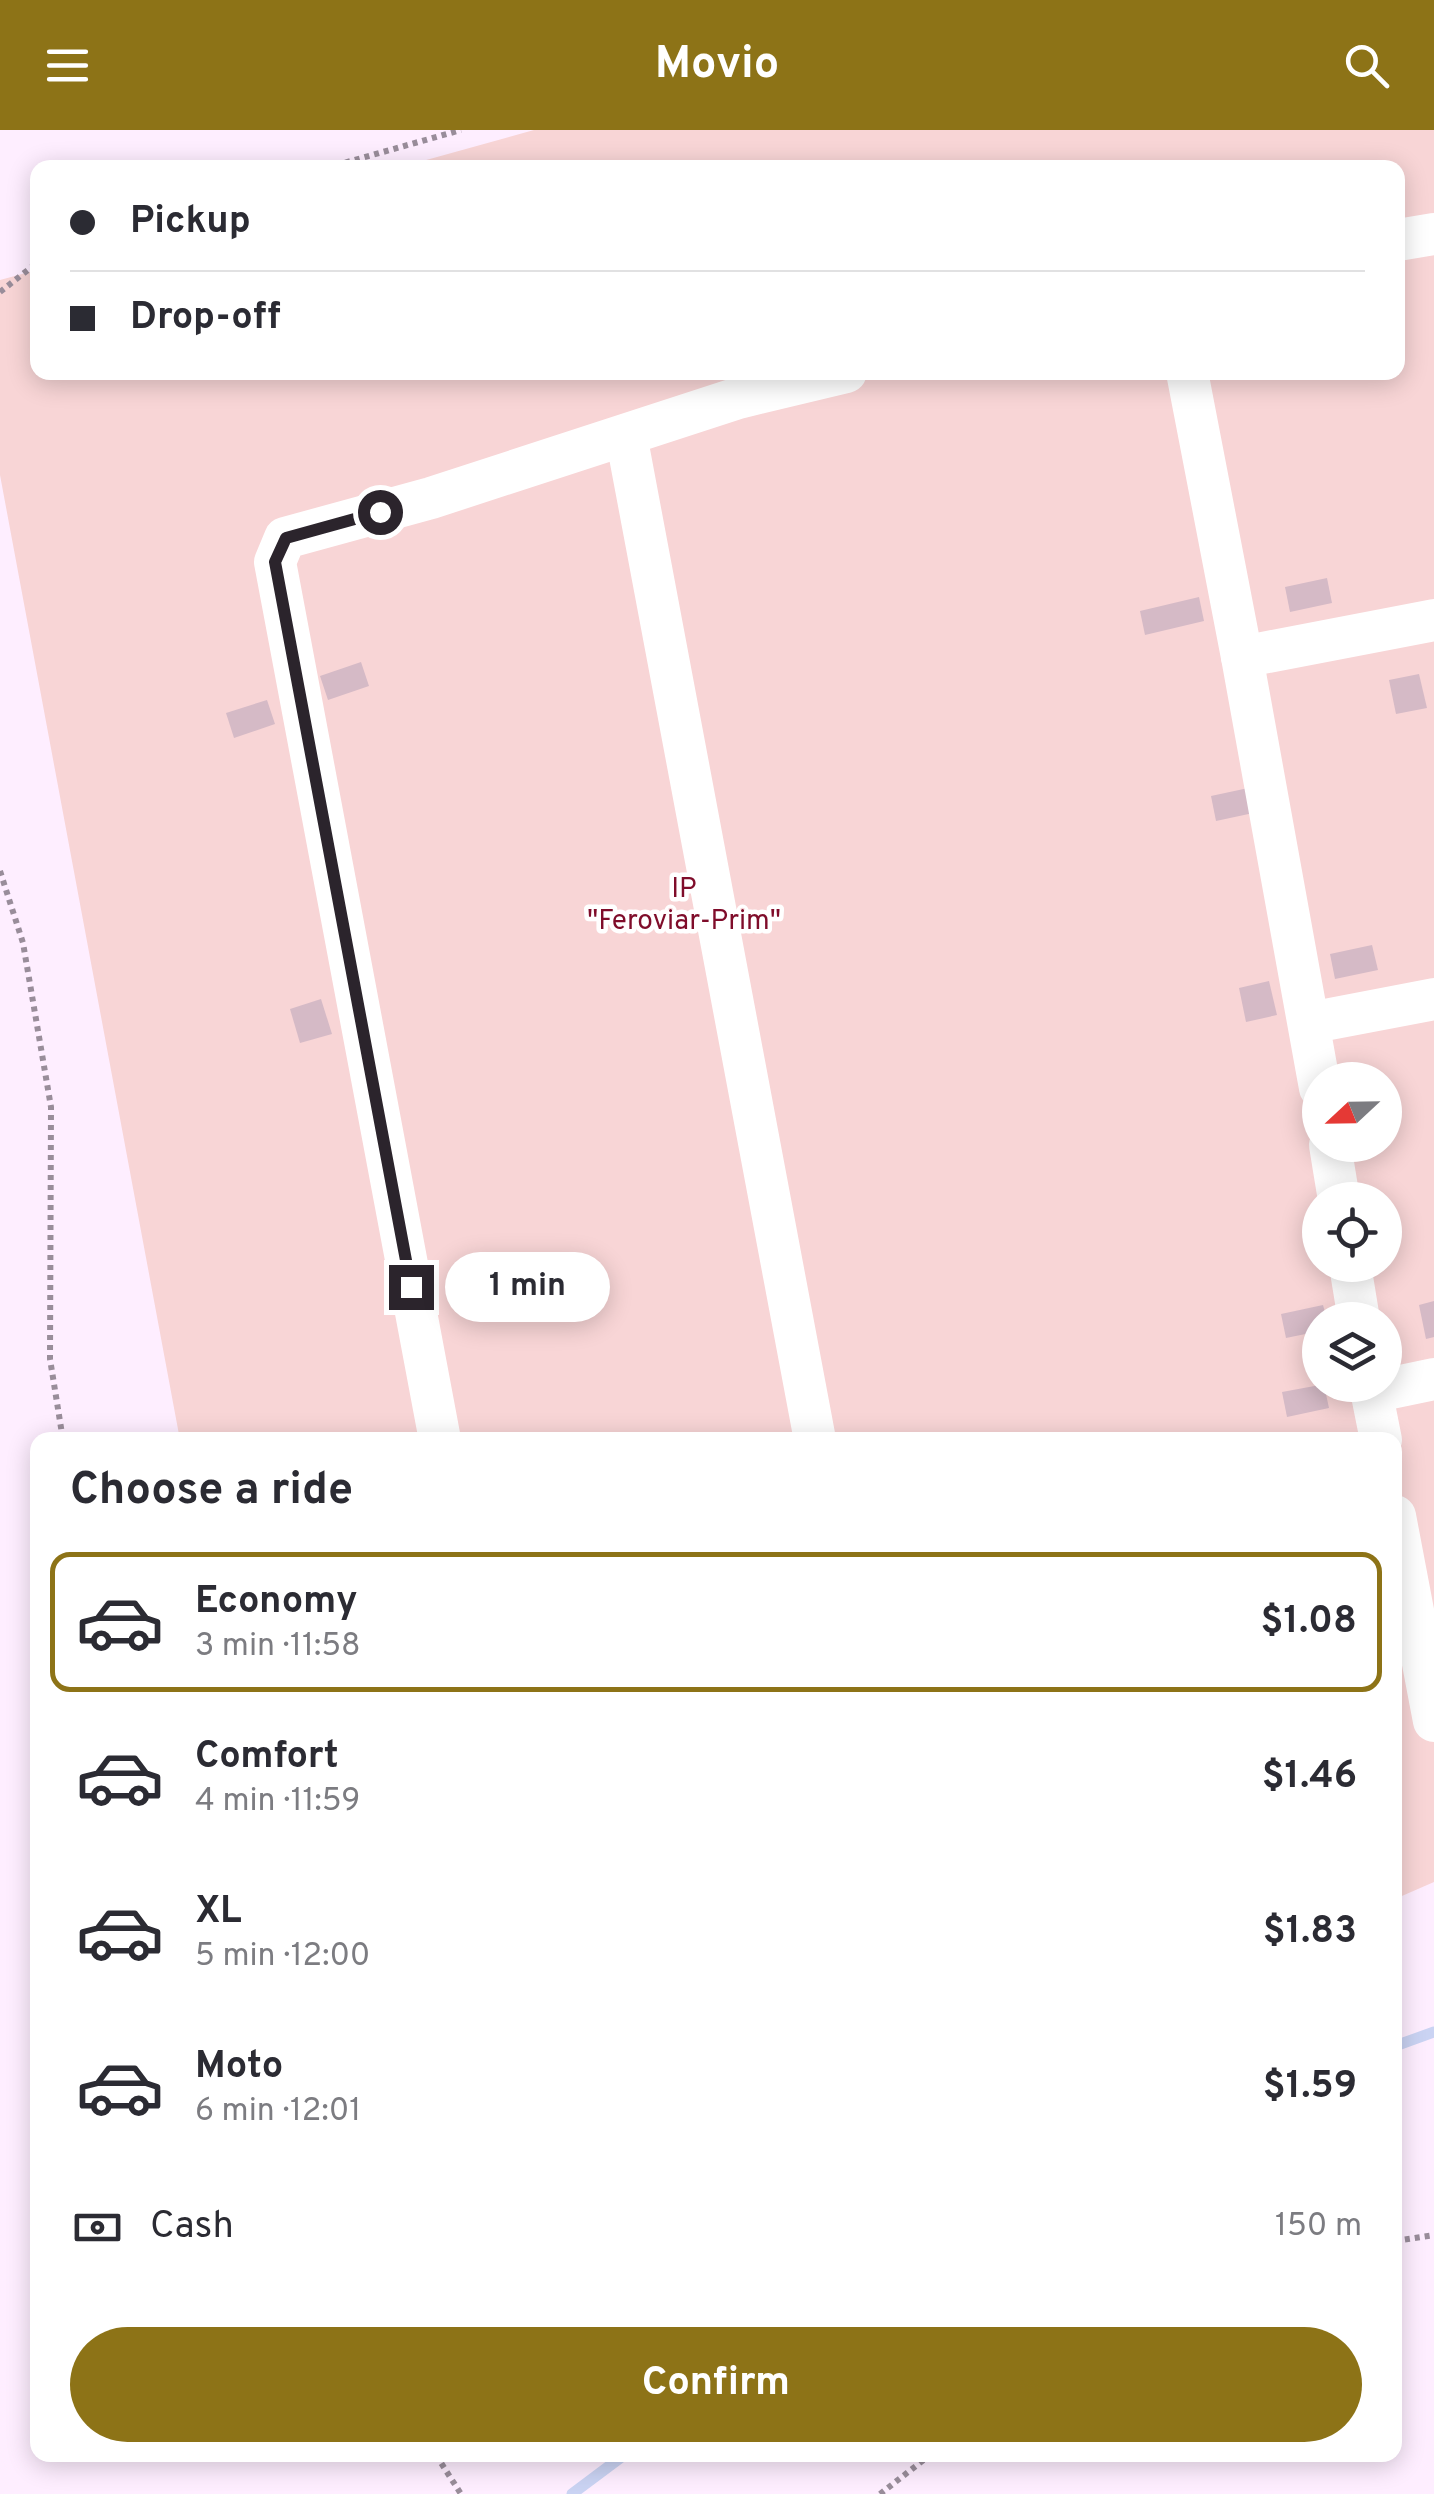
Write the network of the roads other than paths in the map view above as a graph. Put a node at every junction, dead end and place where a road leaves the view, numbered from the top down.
1 (1434, 234) edge
2 (1405, 239) edge
3 (813, 380) edge
4 (1189, 380) edge
5 (626, 435) junction
6 (1434, 620) edge
7 (1242, 657) junction
8 (1434, 999) edge
9 (1309, 1023) junction
10 (1316, 1062) edge
11 (1434, 1379) edge
12 (1402, 1384) edge
13 (1373, 1402) edge
14 (438, 1432) edge
15 (813, 1432) edge
16 (1379, 1432) edge
17 (1402, 1553) edge
18 (1434, 1722) edge

1 - 2 street
3 - 5 street
4 - 7 street
5 - 14 street
5 - 15 street
6 - 7 street
7 - 9 street
8 - 9 street
9 - 10 street
11 - 12 street
13 - 16 street
17 - 18 street

